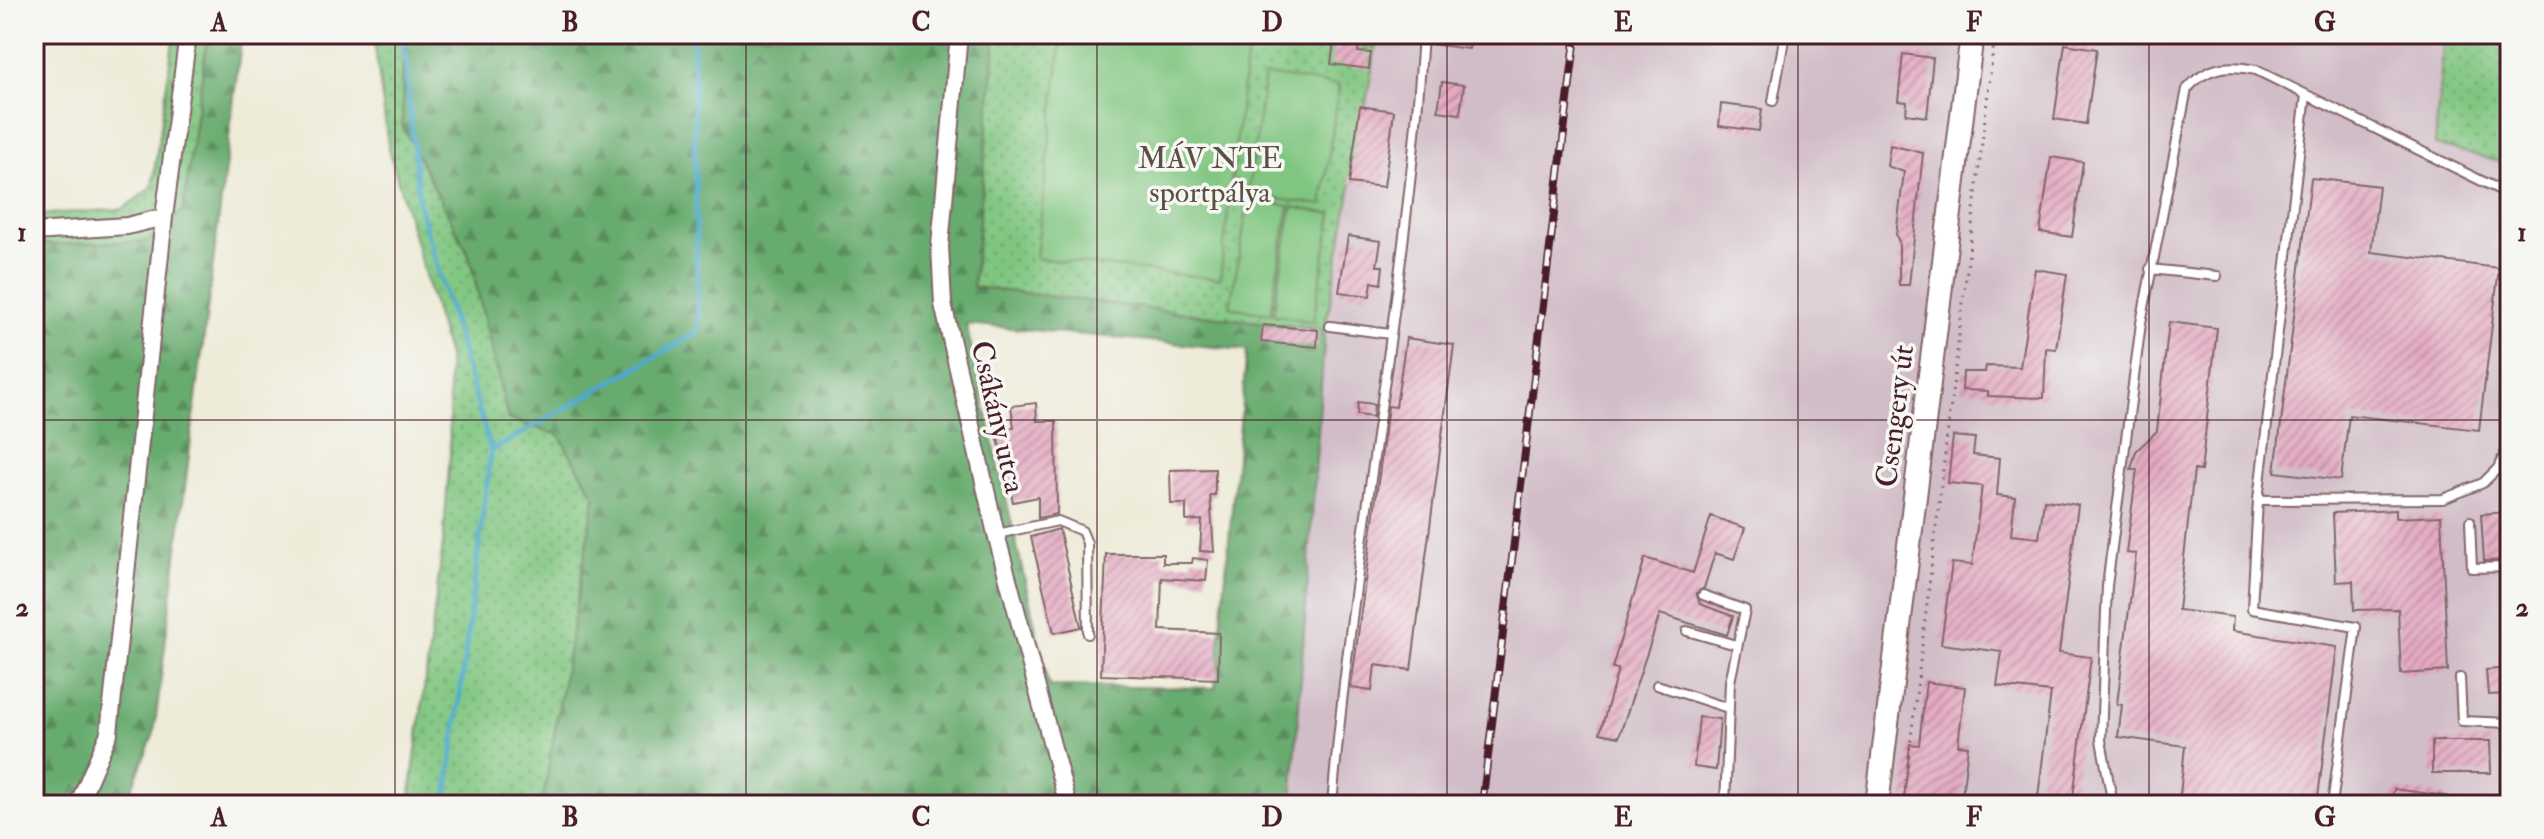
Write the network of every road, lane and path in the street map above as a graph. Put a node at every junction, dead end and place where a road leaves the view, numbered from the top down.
1 (188, 34) edge
2 (959, 34) edge
3 (1423, 34) edge
4 (1785, 34) edge
5 (1972, 34) edge
6 (1995, 34) edge
7 (2306, 95) junction
8 (1773, 101) dead end
9 (2498, 189) dead end
10 (164, 217) junction
11 (34, 232) edge
12 (2150, 269) junction
13 (2217, 276) dead end
14 (1330, 326) dead end
15 (1390, 334) junction
16 (2510, 443) edge
17 (2258, 500) junction
18 (2470, 521) dead end
19 (996, 534) junction
20 (2510, 567) edge
21 (1703, 595) dead end
22 (1687, 631) dead end
23 (1088, 634) dead end
24 (1736, 645) junction
25 (2460, 678) dead end
26 (1657, 685) dead end
27 (1728, 708) junction
28 (2510, 723) edge
29 (78, 805) edge
30 (1068, 805) edge
31 (1332, 805) edge
32 (1725, 805) edge
33 (1877, 805) edge
34 (1903, 805) edge
35 (2113, 805) edge
36 (2332, 805) edge

1 - 10 street
2 - 19 street, Csákány utca
3 - 15 lane
4 - 8 lane
5 - 33 main road, Csengery út
6 - 34 path
7 - 9 lane
7 - 12 lane
7 - 17 lane
10 - 11 street
10 - 29 street
12 - 13 lane
12 - 35 lane
14 - 15 lane
15 - 31 lane
16 - 17 lane
17 - 36 lane
18 - 20 lane
19 - 23 lane
19 - 30 street, Csákány utca
21 - 24 lane
22 - 24 lane
24 - 27 lane
25 - 28 lane
26 - 27 lane
27 - 32 lane

